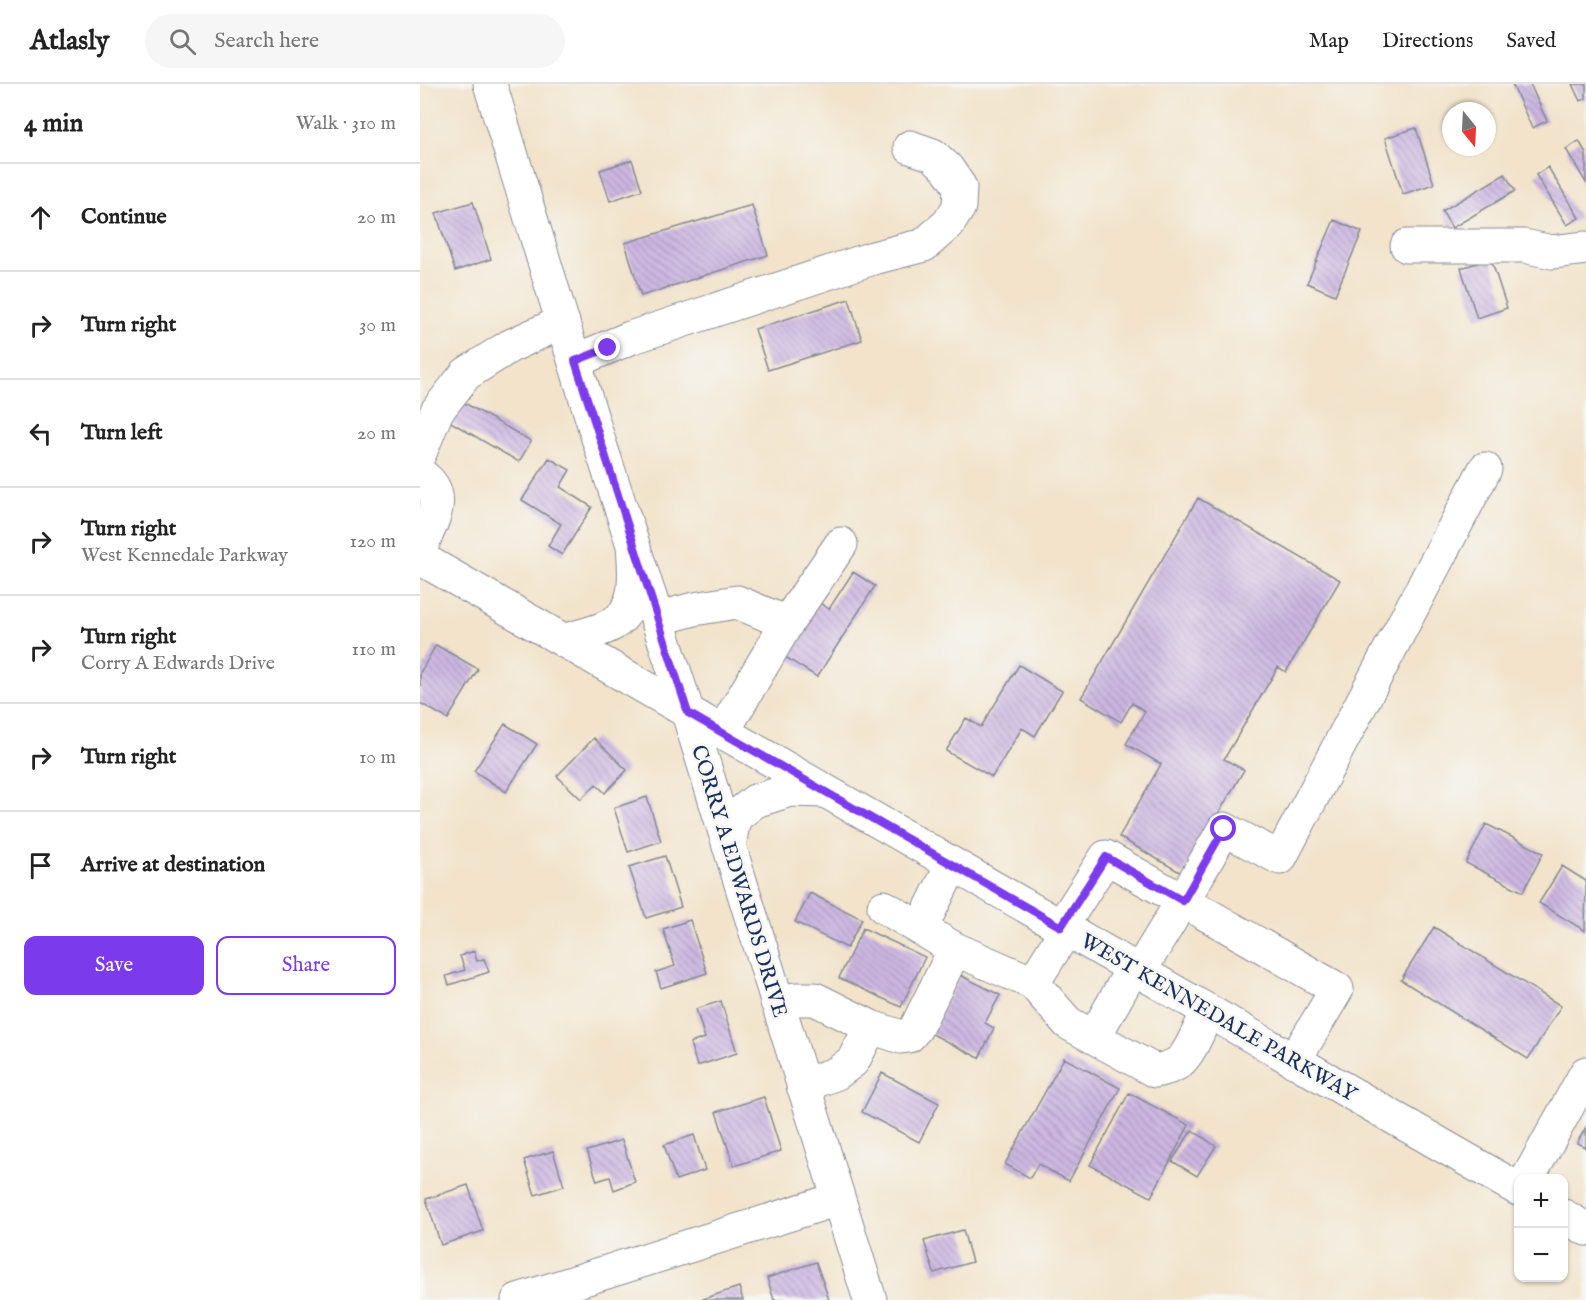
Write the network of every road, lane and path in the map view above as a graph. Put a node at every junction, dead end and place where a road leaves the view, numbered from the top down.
1 (490, 84) edge
2 (910, 147) dead end
3 (1407, 246) dead end
4 (1586, 248) edge
5 (563, 322) junction
6 (575, 361) junction
7 (420, 453) edge
8 (1485, 469) dead end
9 (420, 474) edge
10 (841, 544) dead end
11 (633, 545) junction
12 (420, 549) edge
13 (420, 558) edge
14 (657, 619) junction
15 (787, 623) junction
16 (564, 641) junction
17 (688, 713) junction
18 (722, 733) junction
19 (825, 791) junction
20 (729, 846) junction
21 (952, 865) junction
22 (1183, 901) junction
23 (884, 907) dead end
24 (921, 928) junction
25 (1063, 928) junction
26 (955, 950) junction
27 (1136, 970) junction
28 (1033, 983) junction
29 (777, 1002) junction
30 (1208, 1011) junction
31 (871, 1028) junction
32 (1094, 1037) junction
33 (1294, 1061) junction
34 (1586, 1073) edge
35 (803, 1086) junction
36 (1530, 1174) edge
37 (1514, 1188) edge
38 (838, 1199) junction
39 (1568, 1219) edge
40 (1586, 1229) edge
41 (518, 1300) edge
42 (870, 1300) edge

1 - 5 street, CORRY A EDWARDS DRIVE
2 - 6 street
3 - 4 street
5 - 6 street, CORRY A EDWARDS DRIVE
5 - 7 street
6 - 11 street, CORRY A EDWARDS DRIVE
8 - 22 street
9 - 12 street
10 - 15 street
11 - 14 street, CORRY A EDWARDS DRIVE
11 - 16 street
13 - 16 street, WEST KENNEDALE PARKWAY
14 - 15 street
14 - 17 street, CORRY A EDWARDS DRIVE
15 - 18 street
16 - 17 street, WEST KENNEDALE PARKWAY
17 - 18 street, WEST KENNEDALE PARKWAY
17 - 20 street, CORRY A EDWARDS DRIVE
18 - 19 street, WEST KENNEDALE PARKWAY
19 - 20 street
19 - 21 street, WEST KENNEDALE PARKWAY
20 - 29 street, CORRY A EDWARDS DRIVE
21 - 24 street
21 - 25 street, WEST KENNEDALE PARKWAY
22 - 25 street
22 - 27 street
22 - 33 street
23 - 24 street
24 - 26 street
25 - 27 street, WEST KENNEDALE PARKWAY
25 - 28 street
26 - 28 street
26 - 31 street
27 - 30 street, WEST KENNEDALE PARKWAY
27 - 32 street
28 - 32 street
29 - 31 street
29 - 35 street, CORRY A EDWARDS DRIVE
30 - 32 street
30 - 33 street, WEST KENNEDALE PARKWAY
31 - 35 street
33 - 37 street, WEST KENNEDALE PARKWAY
34 - 36 street
35 - 38 street, CORRY A EDWARDS DRIVE
38 - 41 street
38 - 42 street, CORRY A EDWARDS DRIVE
39 - 40 street

